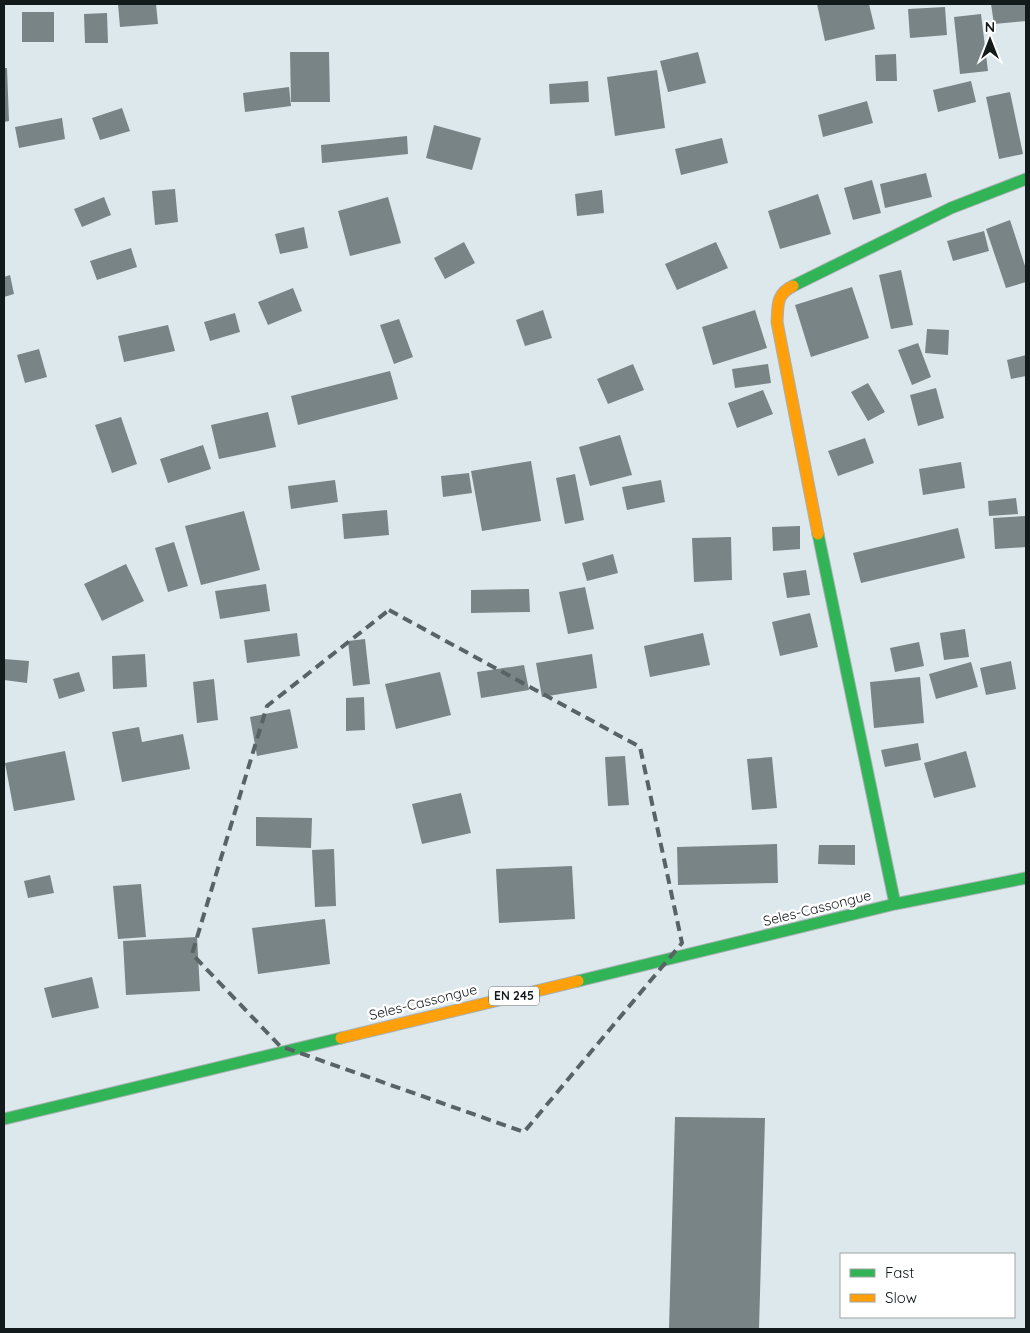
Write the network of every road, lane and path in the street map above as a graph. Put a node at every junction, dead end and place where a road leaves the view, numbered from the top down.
1 (1026, 179) edge
2 (1026, 878) edge
3 (895, 904) junction
4 (4, 1119) edge

1 - 3 main road
2 - 3 main road, Seles-Cassongue / EN 245
3 - 4 main road, Seles-Cassongue / EN 245

